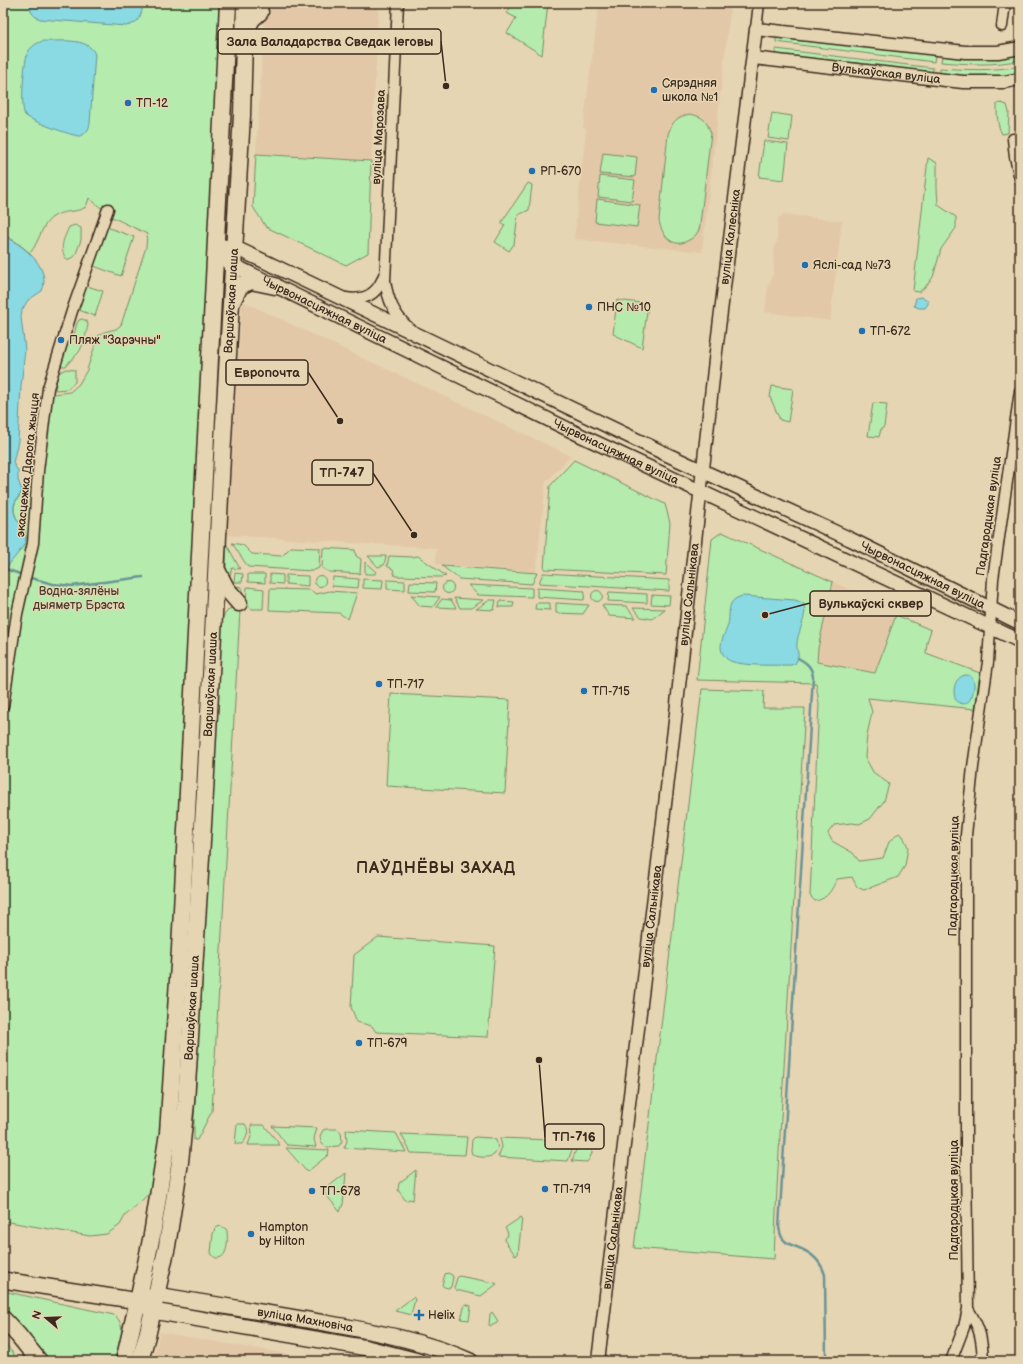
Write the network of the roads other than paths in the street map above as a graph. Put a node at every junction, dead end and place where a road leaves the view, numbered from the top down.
1 (228, 3) edge
2 (245, 3) edge
3 (398, 3) edge
4 (759, 3) edge
5 (1005, 3) edge
6 (260, 12) dead end
7 (1002, 26) dead end
8 (756, 29) junction
9 (244, 35) junction
10 (1020, 48) edge
11 (752, 58) junction
12 (1020, 79) edge
13 (1013, 138) dead end
14 (1020, 179) edge
15 (108, 209) dead end
16 (234, 248) junction
17 (215, 249) junction
18 (233, 265) junction
19 (385, 271) junction
20 (275, 286) junction
21 (339, 297) junction
22 (231, 303) junction
23 (415, 334) junction
24 (1020, 391) edge
25 (704, 471) junction
26 (701, 492) junction
27 (217, 568) junction
28 (990, 609) junction
29 (214, 622) junction
30 (1020, 623) edge
31 (990, 627) junction
32 (1020, 641) edge
33 (3, 706) edge
34 (180, 949) junction
35 (196, 949) junction
36 (185, 989) junction
37 (3, 1280) edge
38 (157, 1295) junction
39 (138, 1301) junction
40 (968, 1309) junction
41 (153, 1311) junction
42 (3, 1319) edge
43 (39, 1361) edge
44 (124, 1361) edge
45 (140, 1361) edge
46 (418, 1361) edge
47 (470, 1361) edge
48 (598, 1361) edge
49 (951, 1361) edge
50 (983, 1361) edge

1 - 17 highway, Варшаўская шаша
2 - 9 highway, Варшаўская шаша
3 - 19 street, вуліца Марозава
4 - 8 street, вуліца Калесніка
5 - 7 street
6 - 9 highway
8 - 10 street
8 - 11 street, вуліца Калесніка
9 - 16 highway, Варшаўская шаша
11 - 12 street, Вулькаўская вуліца
11 - 25 street, вуліца Калесніка
13 - 14 street
15 - 33 street, экасцежка Дарога жыцця
16 - 17 main road, Чырвонасцяжная вуліца
16 - 18 highway, Варшаўская шаша
16 - 21 main road, Чырвонасцяжная вуліца
17 - 18 main road, Чырвонасцяжная вуліца
17 - 34 highway, Варшаўская шаша
18 - 20 main road, Чырвонасцяжная вуліца
18 - 22 highway, Варшаўская шаша
19 - 21 street, вуліца Марозава
19 - 23 street, вуліца Марозава
20 - 22 highway
20 - 26 main road, Чырвонасцяжная вуліца
21 - 23 main road, Чырвонасцяжная вуліца
22 - 27 highway, Варшаўская шаша
23 - 25 main road, Чырвонасцяжная вуліца
24 - 28 street, Падгародцкая вуліца
25 - 26 street, вуліца Сальнікава
25 - 28 main road, Чырвонасцяжная вуліца
26 - 31 main road, Чырвонасцяжная вуліца
26 - 48 street, вуліца Сальнікава
27 - 29 highway, Варшаўская шаша
27 - 29 highway
28 - 30 main road, Чырвонасцяжная вуліца
28 - 31 street, Падгародцкая вуліца
29 - 35 highway, Варшаўская шаша
31 - 32 main road, Чырвонасцяжная вуліца
31 - 40 street, Падгародцкая вуліца
34 - 35 highway
34 - 36 highway, Варшаўская шаша
35 - 36 highway, Варшаўская шаша
36 - 38 highway, Варшаўская шаша
36 - 39 highway, Варшаўская шаша
37 - 39 main road, вуліца Махновіча
38 - 39 main road, вуліца Махновіча
38 - 41 highway, Варшаўская шаша
38 - 47 main road, вуліца Махновіча
39 - 41 main road, вуліца Махновіча
39 - 44 highway, Варшаўская шаша
40 - 49 street
40 - 50 street, Падгародцкая вуліца
41 - 45 highway, Варшаўская шаша
41 - 46 main road, вуліца Махновіча
42 - 43 highway

